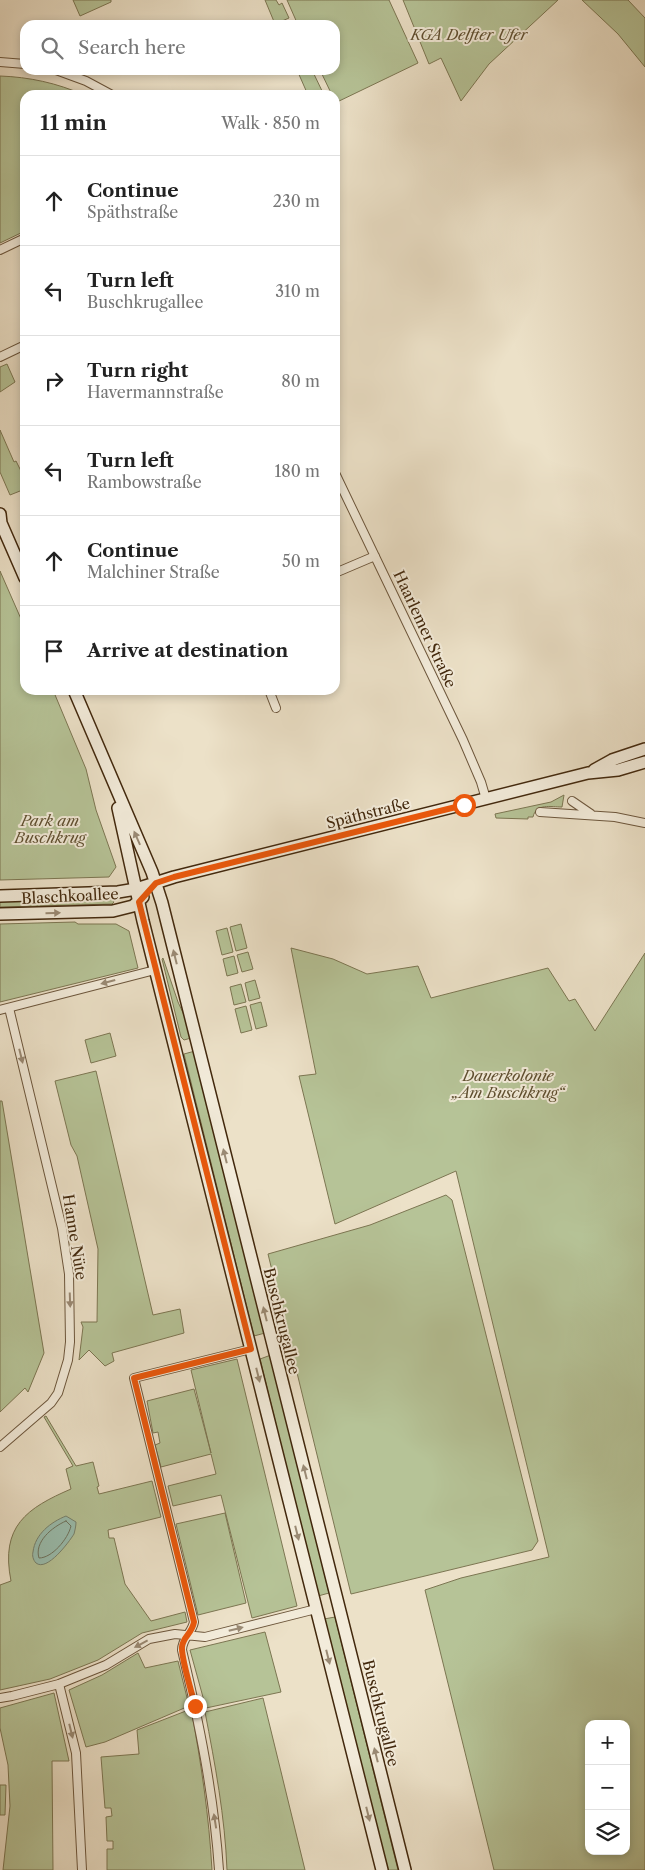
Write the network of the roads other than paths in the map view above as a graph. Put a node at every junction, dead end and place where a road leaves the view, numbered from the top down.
1 (0, 62) edge
2 (20, 64) edge
3 (70, 75) edge
4 (103, 90) edge
5 (20, 240) edge
6 (0, 250) edge
7 (20, 347) edge
8 (0, 357) edge
9 (340, 483) edge
10 (0, 520) edge
11 (375, 556) junction
12 (20, 566) edge
13 (340, 571) edge
14 (76, 695) edge
15 (271, 695) edge
16 (276, 708) dead end
17 (645, 749) edge
18 (645, 762) edge
19 (588, 773) junction
20 (113, 784) junction
21 (486, 799) junction
22 (572, 801) dead end
23 (540, 812) dead end
24 (591, 814) junction
25 (645, 824) edge
26 (156, 883) junction
27 (136, 889) junction
28 (0, 896) edge
29 (139, 902) junction
30 (0, 914) edge
31 (155, 970) junction
32 (9, 1008) junction
33 (0, 1010) edge
34 (197, 1043) junction
35 (175, 1048) junction
36 (272, 1344) junction
37 (251, 1349) junction
38 (0, 1447) edge
39 (338, 1604) junction
40 (316, 1609) junction
41 (188, 1635) junction
42 (59, 1684) junction
43 (0, 1698) edge
44 (82, 1870) edge
45 (219, 1870) edge
46 (382, 1870) edge
47 (405, 1870) edge

1 - 2 street
3 - 4 street
5 - 6 street
7 - 8 street
9 - 11 street, Haarlemer Straße
10 - 12 main road
11 - 13 street
11 - 21 street, Haarlemer Straße
14 - 20 main road, Buschkrugallee
15 - 16 street
17 - 19 main road, Späthstraße
18 - 19 main road, Späthstraße
19 - 21 main road, Späthstraße
26 -> 20 main road, Buschkrugallee
20 - 27 main road, Buschkrugallee
21 - 26 main road, Späthstraße
22 - 24 street
23 - 24 street
24 - 25 street
26 - 27 main road, Späthstraße
26 - 29 main road
34 -> 26 main road, Buschkrugallee
27 - 28 main road, Blaschkoallee
27 - 29 main road, Buschkrugallee
30 -> 29 main road, Blaschkoallee
29 - 31 main road, Buschkrugallee
31 -> 32 street
31 - 35 main road, Buschkrugallee
32 - 33 street
32 -> 38 street, Hanne Nüte
34 - 35 main road
36 -> 34 main road, Buschkrugallee
35 - 37 main road, Buschkrugallee
36 - 37 main road
39 -> 36 main road, Buschkrugallee
37 -> 40 main road, Buschkrugallee
37 - 41 street
39 - 40 main road
47 -> 39 main road, Buschkrugallee
41 -> 40 street
40 -> 46 main road, Buschkrugallee
41 -> 42 street
45 -> 41 street
42 - 43 street
42 -> 44 street

